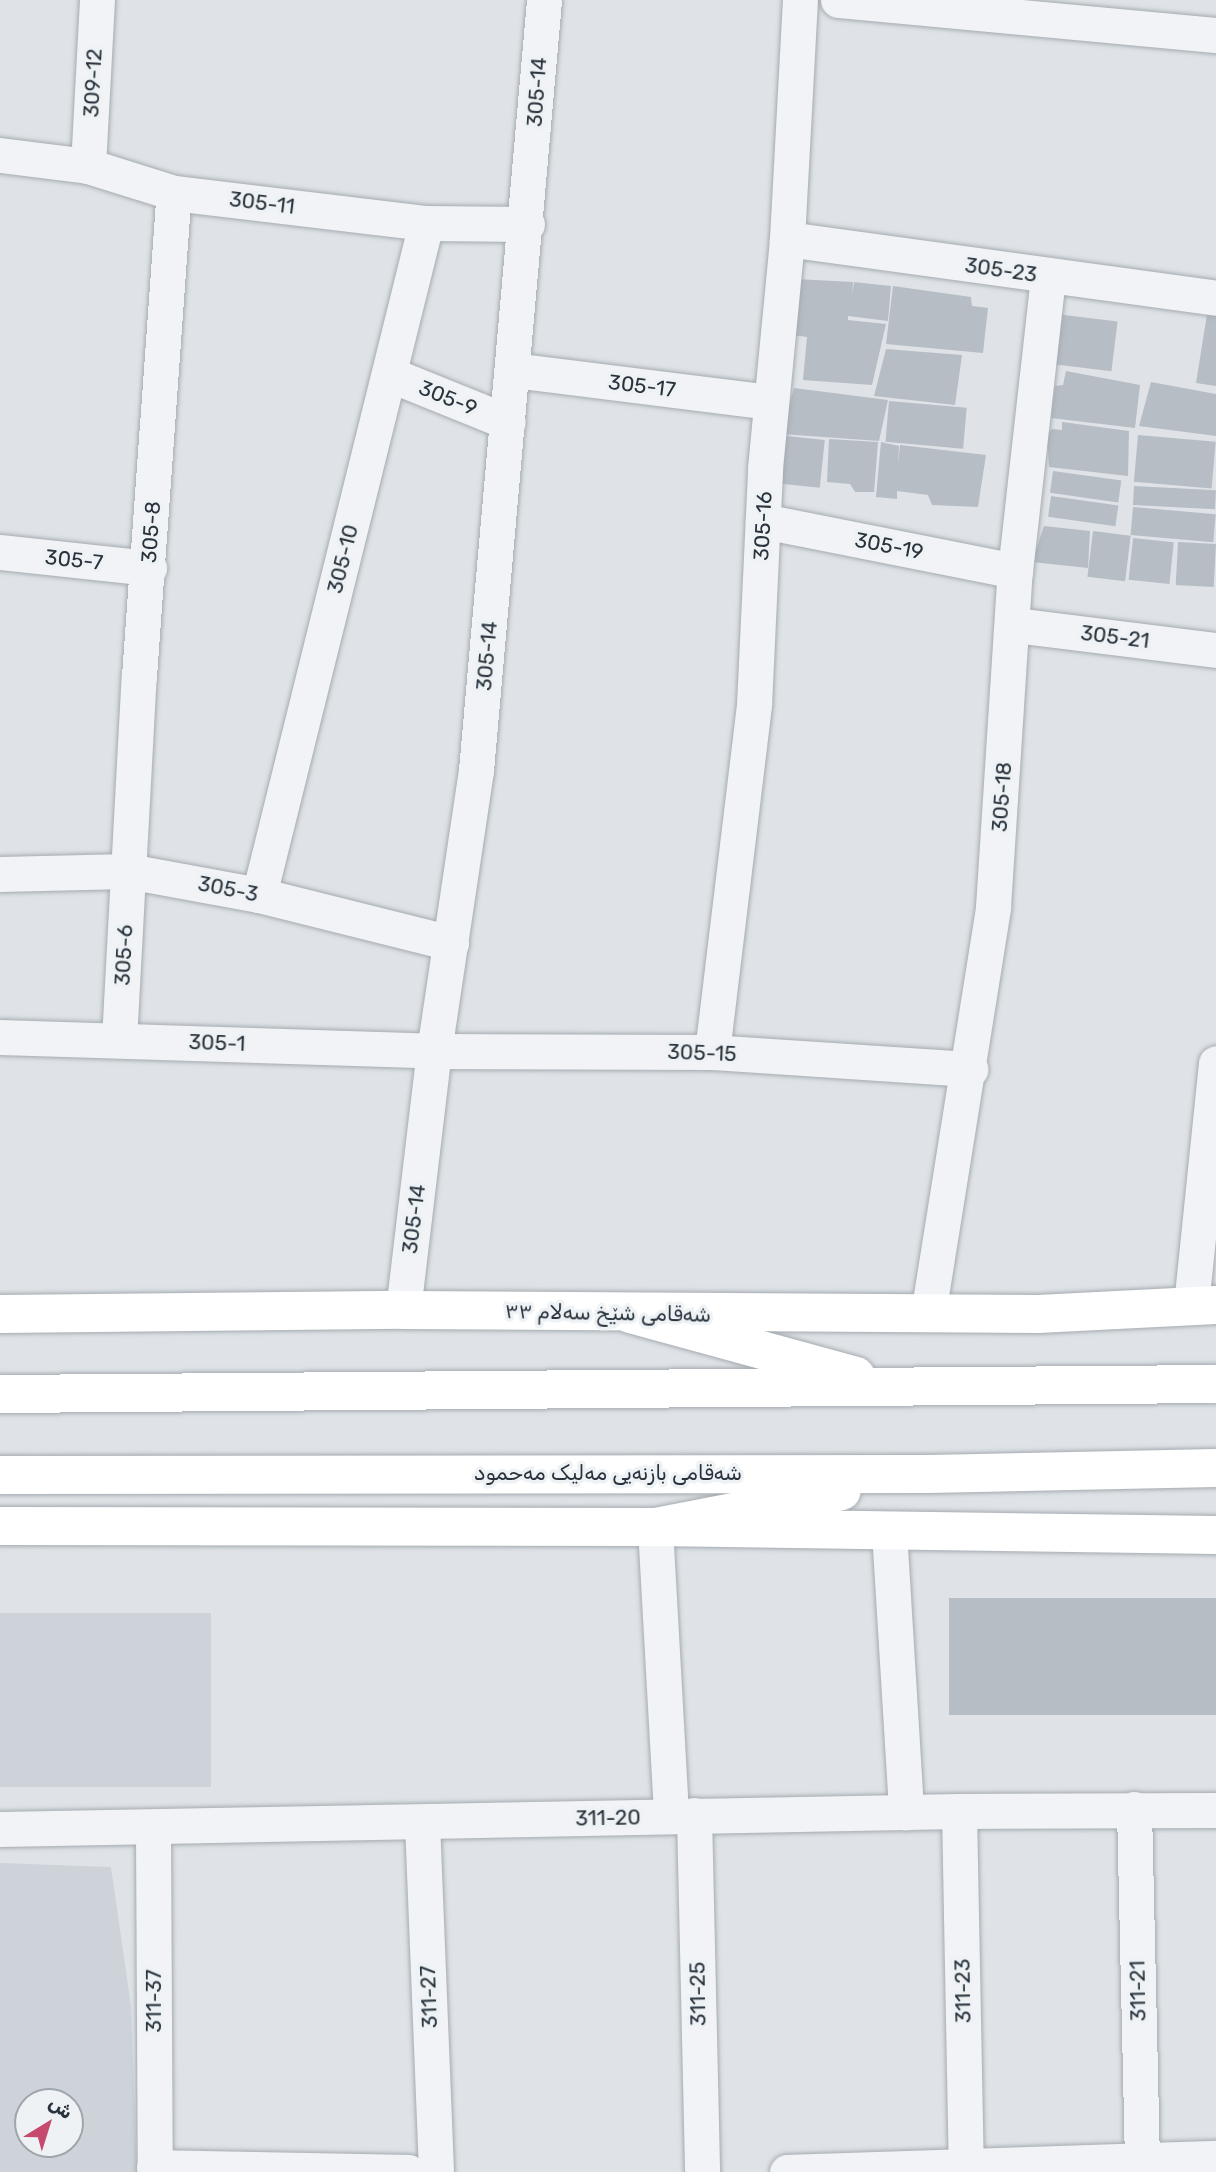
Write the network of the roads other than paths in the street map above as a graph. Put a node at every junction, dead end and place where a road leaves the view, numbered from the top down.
1 (97, 0) edge
2 (544, 0) edge
3 (800, 0) edge
4 (838, 0) edge
5 (1216, 35) edge
6 (0, 155) edge
7 (88, 166) junction
8 (174, 193) junction
9 (426, 223) junction
10 (527, 224) junction
11 (787, 239) junction
12 (1048, 276) junction
13 (1216, 298) edge
14 (513, 370) junction
15 (389, 374) junction
16 (771, 401) junction
17 (508, 422) junction
18 (763, 521) junction
19 (0, 552) edge
20 (149, 568) junction
21 (1015, 571) junction
22 (1015, 625) junction
23 (1216, 650) edge
24 (128, 871) junction
25 (0, 874) edge
26 (259, 895) junction
27 (451, 943) junction
28 (0, 1037) edge
29 (119, 1040) junction
30 (434, 1051) junction
31 (712, 1052) junction
32 (1216, 1063) edge
33 (970, 1069) junction
34 (1204, 1305) edge
35 (403, 1310) junction
36 (0, 1314) edge
37 (629, 1314) junction
38 (928, 1314) junction
39 (1216, 1384) edge
40 (902, 1388) junction
41 (0, 1394) edge
42 (1216, 1468) edge
43 (928, 1474) junction
44 (0, 1475) edge
45 (0, 1526) edge
46 (655, 1527) junction
47 (889, 1531) junction
48 (1216, 1535) edge
49 (1135, 1810) junction
50 (1216, 1810) edge
51 (959, 1811) junction
52 (905, 1812) junction
53 (683, 1816) junction
54 (422, 1822) junction
55 (0, 1829) edge
56 (153, 1829) junction
57 (1216, 2158) edge
58 (1142, 2168) edge
59 (154, 2169) edge
60 (966, 2171) edge
61 (408, 2172) edge
62 (436, 2172) edge
63 (702, 2172) edge
64 (788, 2172) edge

1 - 7 street, 309-12
2 - 10 street, 305-14
3 - 11 street, 305-16
4 - 5 street
6 - 7 street, 305-11
7 - 8 street, 305-11
8 - 9 street, 305-11
8 - 20 street, 305-8
9 - 10 street, 305-11
9 - 15 street, 305-10
10 - 14 street, 305-14
11 - 12 street, 305-23
11 - 16 street, 305-16
12 - 13 street, 305-23
12 - 21 street, 305-18
14 - 16 street, 305-17
14 - 17 street, 305-14
15 - 17 street, 305-9
15 - 26 street, 305-10
16 - 18 street, 305-16
17 - 27 street, 305-14
18 - 21 street, 305-19
18 - 31 street, 305-16
19 - 20 street, 305-7
20 - 24 street, 305-8
21 - 22 street, 305-18
22 - 23 street, 305-21
22 - 33 street, 305-18
24 - 25 street, 305-3
24 - 26 street, 305-3
24 - 29 street, 305-6
26 - 27 street, 305-3
27 - 30 street, 305-14
28 - 29 street, 305-1
29 - 30 street, 305-1
30 - 31 street, 305-15
30 - 35 street, 305-14
31 - 33 street, 305-15
32 - 34 street
33 - 38 street, 305-18
34 - 38 main road, شەقامی شێخ سەلام ٣٣
35 - 36 main road, شەقامی شێخ سەلام ٣٣
35 - 37 main road, شەقامی شێخ سەلام ٣٣
37 - 38 main road, شەقامی شێخ سەلام ٣٣
37 - 40 main road
39 - 40 main road
40 - 41 main road
42 - 43 main road, شەقامی بازنەیی مەلیک مەحمود
43 - 44 main road, شەقامی بازنەیی مەلیک مەحمود
43 - 46 main road
45 - 46 main road
46 - 47 main road
46 - 53 street, 311-25
47 - 48 main road
47 - 52 street
49 - 50 street, 311-20
49 - 51 street, 311-20
49 - 58 street, 311-21
51 - 52 street, 311-20
51 - 60 street, 311-23
52 - 53 street, 311-20
53 - 54 street, 311-20
53 - 63 street, 311-25
54 - 56 street, 311-20
54 - 62 street, 311-27
55 - 56 street, 311-20
56 - 59 street, 311-37
57 - 58 street
58 - 60 street
59 - 61 street
60 - 64 street

